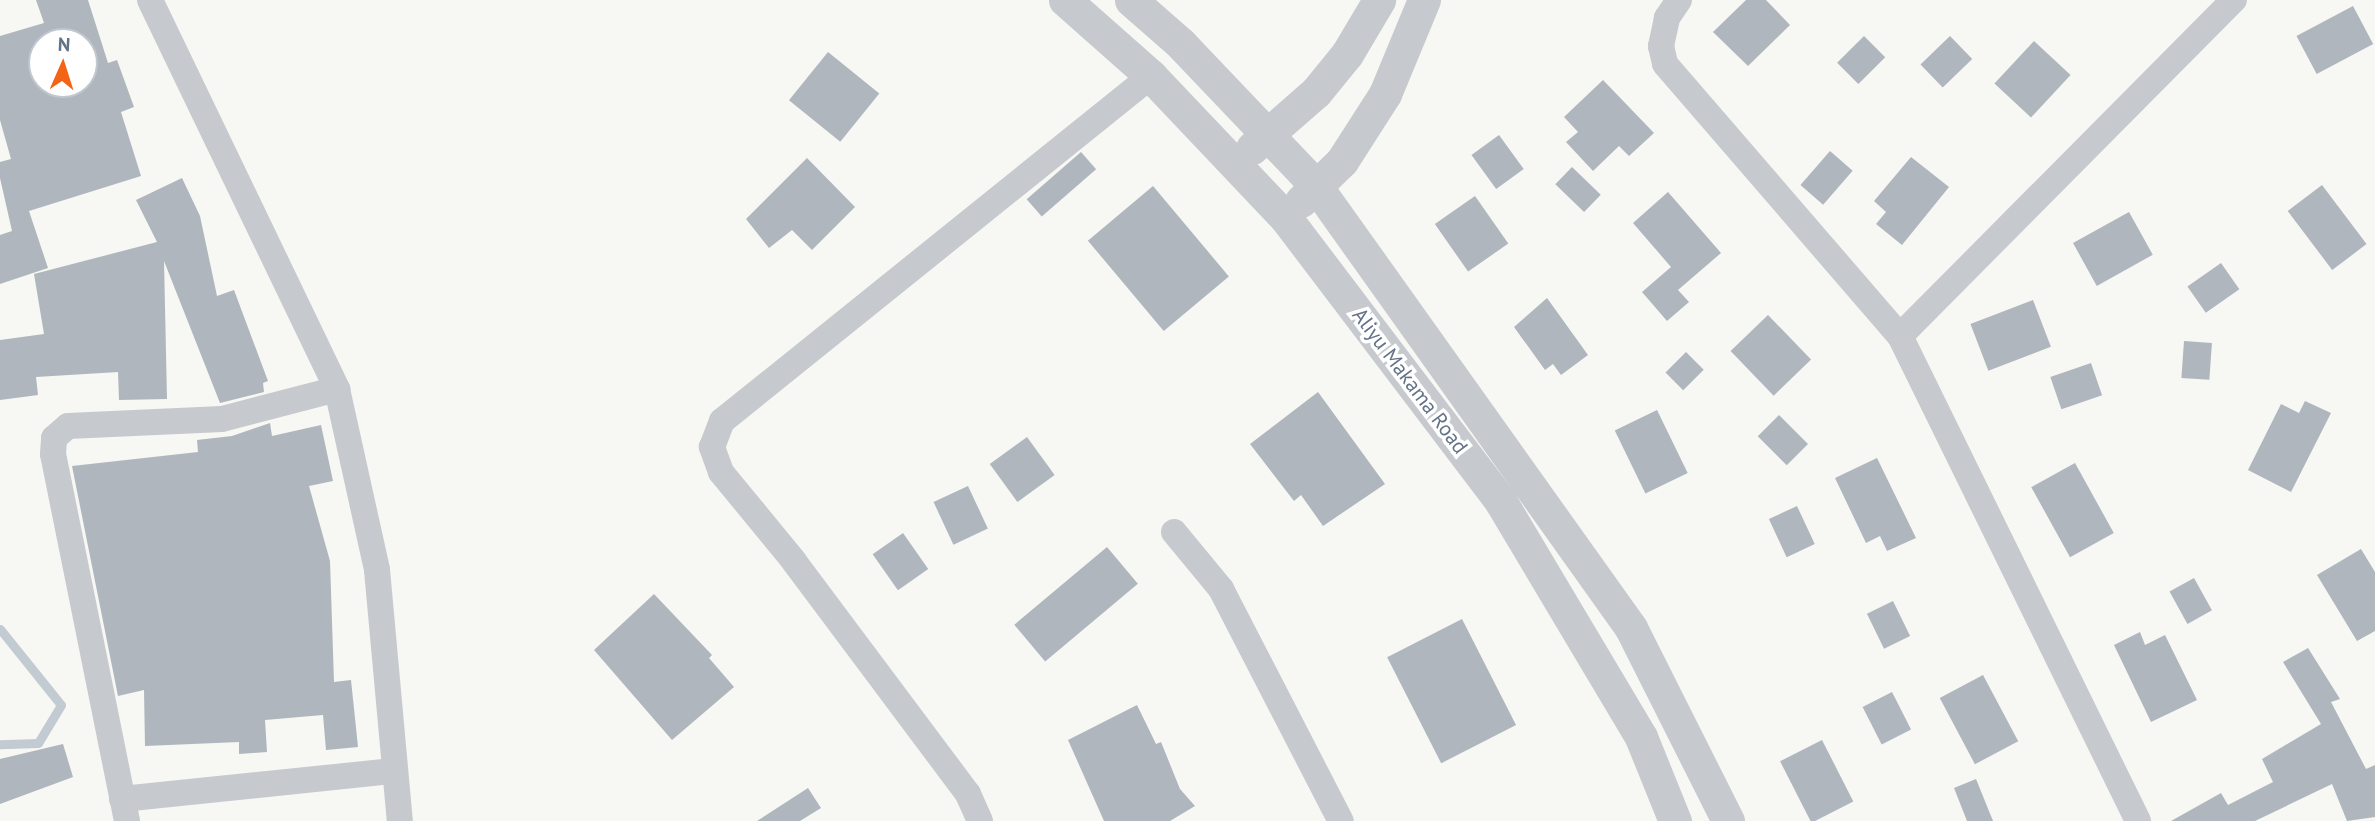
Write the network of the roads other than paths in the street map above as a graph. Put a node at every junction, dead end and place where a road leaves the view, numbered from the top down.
1 (150, 0) edge
2 (1065, 0) edge
3 (1131, 0) edge
4 (1379, 0) edge
5 (1424, 0) edge
6 (1679, 0) edge
7 (2234, 0) edge
8 (1151, 76) junction
9 (1268, 135) junction
10 (1235, 164) junction
11 (1316, 186) junction
12 (1285, 217) junction
13 (1900, 336) junction
14 (337, 389) junction
15 (1174, 532) dead end
16 (394, 771) junction
17 (124, 810) edge
18 (400, 821) edge
19 (980, 821) edge
20 (1341, 821) edge
21 (1675, 821) edge
22 (1728, 821) edge
23 (2138, 821) edge

1 - 14 street
2 - 8 street, Aliyu Makama Road
3 - 9 street, Aliyu Makama Road
4 - 9 street
5 - 11 street
6 - 13 street
7 - 13 street
8 - 10 street, Aliyu Makama Road
8 - 19 street
9 - 10 street
9 - 11 street, Aliyu Makama Road
10 - 12 street, Aliyu Makama Road
11 - 12 street
11 - 22 street, Aliyu Makama Road
12 - 21 street, Aliyu Makama Road
13 - 23 street
14 - 16 street
14 - 17 street
15 - 20 street
16 - 17 street
16 - 18 street

